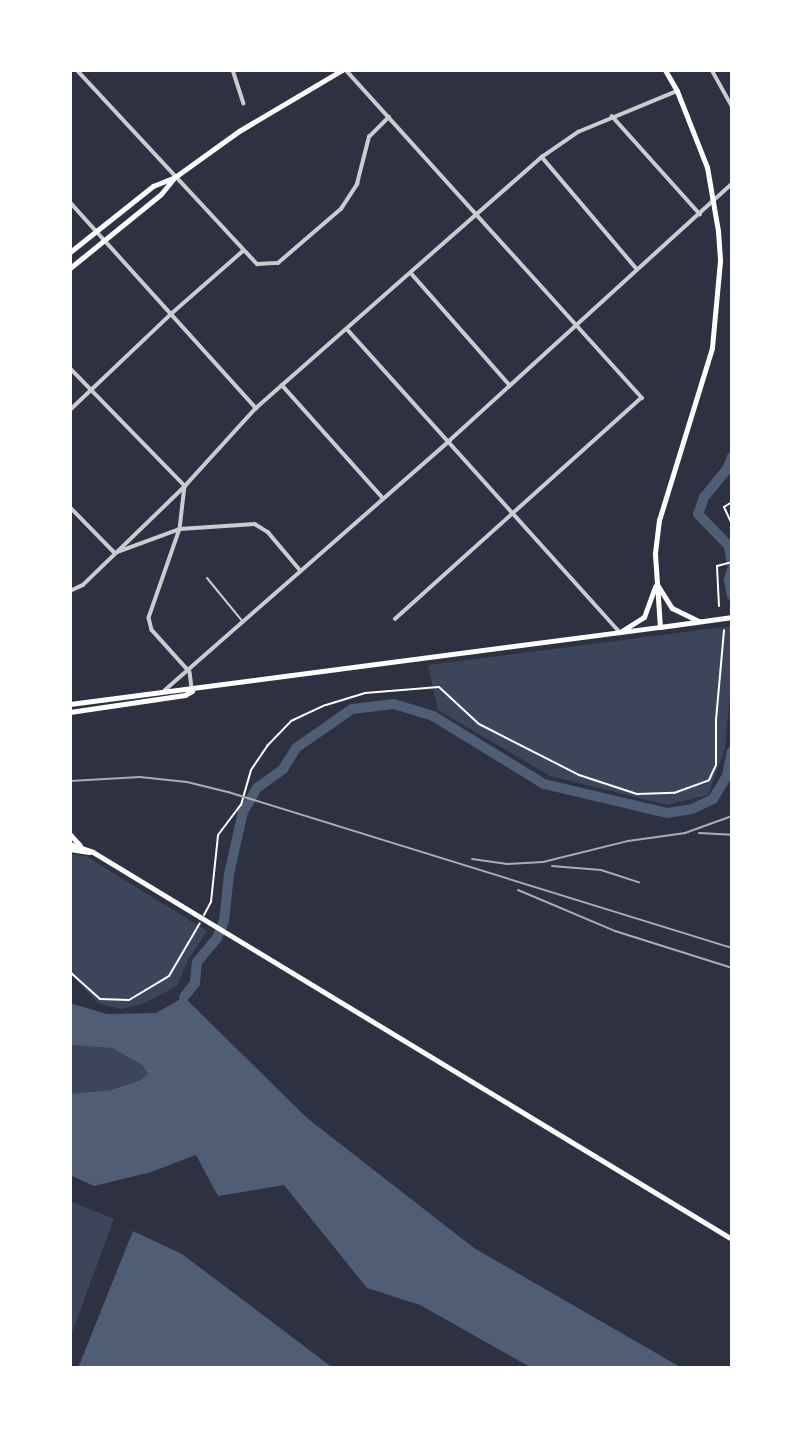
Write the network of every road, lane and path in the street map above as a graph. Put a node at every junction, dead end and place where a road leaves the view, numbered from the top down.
1 (77, 70) edge
2 (86, 70) edge
3 (233, 70) edge
4 (344, 70) edge
5 (666, 70) edge
6 (712, 70) edge
7 (81, 75) junction
8 (677, 91) junction
9 (244, 103) dead end
10 (732, 106) edge
11 (612, 116) junction
12 (388, 117) junction
13 (542, 157) junction
14 (175, 177) junction
15 (732, 184) edge
16 (714, 200) junction
17 (70, 202) edge
18 (476, 213) junction
19 (700, 214) junction
20 (97, 230) junction
21 (105, 239) junction
22 (243, 251) junction
23 (70, 252) edge
24 (70, 268) edge
25 (638, 269) junction
26 (411, 274) junction
27 (171, 314) junction
28 (576, 325) junction
29 (347, 329) junction
30 (70, 368) edge
31 (509, 384) junction
32 (282, 385) junction
33 (90, 389) junction
34 (256, 408) junction
35 (70, 410) edge
36 (449, 441) junction
37 (185, 486) junction
38 (383, 498) junction
39 (732, 502) edge
40 (70, 507) edge
41 (513, 514) junction
42 (732, 524) edge
43 (180, 529) junction
44 (115, 553) junction
45 (732, 562) edge
46 (301, 571) junction
47 (207, 578) dead end
48 (656, 583) junction
49 (70, 591) edge
50 (719, 606) dead end
51 (732, 617) edge
52 (396, 619) dead end
53 (700, 622) junction
54 (244, 623) junction
55 (660, 627) junction
56 (724, 630) dead end
57 (620, 632) junction
58 (190, 671) junction
59 (165, 690) junction
60 (192, 690) junction
61 (70, 704) edge
62 (70, 712) edge
63 (70, 834) edge
64 (81, 845) junction
65 (70, 846) edge
66 (93, 852) junction
67 (70, 972) edge
68 (732, 1239) edge

1 - 7 street
2 - 7 street
3 - 9 street
4 - 12 street
4 - 14 main road
5 - 8 main road
6 - 10 street
7 - 14 street
8 - 11 street
8 - 16 main road
11 - 13 street
11 - 19 street
12 - 18 street
12 - 22 street
13 - 18 street
13 - 25 street
14 - 20 main road
14 - 21 main road
14 - 22 street
15 - 16 street
16 - 19 street
16 - 48 main road
17 - 20 street
18 - 26 street
18 - 28 street
19 - 25 street
20 - 21 street
20 - 23 main road
21 - 24 main road
21 - 27 street
22 - 27 street
25 - 28 street
26 - 29 street
26 - 31 street
27 - 33 street
27 - 34 street
28 - 31 street
28 - 41 street
29 - 32 street
29 - 36 street
30 - 33 street
31 - 36 street
32 - 34 street
32 - 38 street
33 - 35 street
33 - 37 street
34 - 37 street
36 - 38 street
36 - 41 street
37 - 43 street
37 - 44 street
38 - 46 street
39 - 42 path
40 - 44 street
41 - 52 street
41 - 57 street
43 - 44 street
43 - 46 street
43 - 58 street
44 - 49 street
45 - 50 path
46 - 54 street
47 - 54 lane
48 - 53 main road
48 - 55 main road
48 - 57 main road
51 - 53 main road
53 - 55 main road
54 - 58 street
55 - 57 main road
56 - 67 path
57 - 60 main road
58 - 59 street
58 - 60 street
59 - 60 main road
59 - 61 main road
60 - 62 main road
63 - 64 main road
64 - 65 main road
64 - 66 main road
65 - 66 main road
66 - 68 main road

